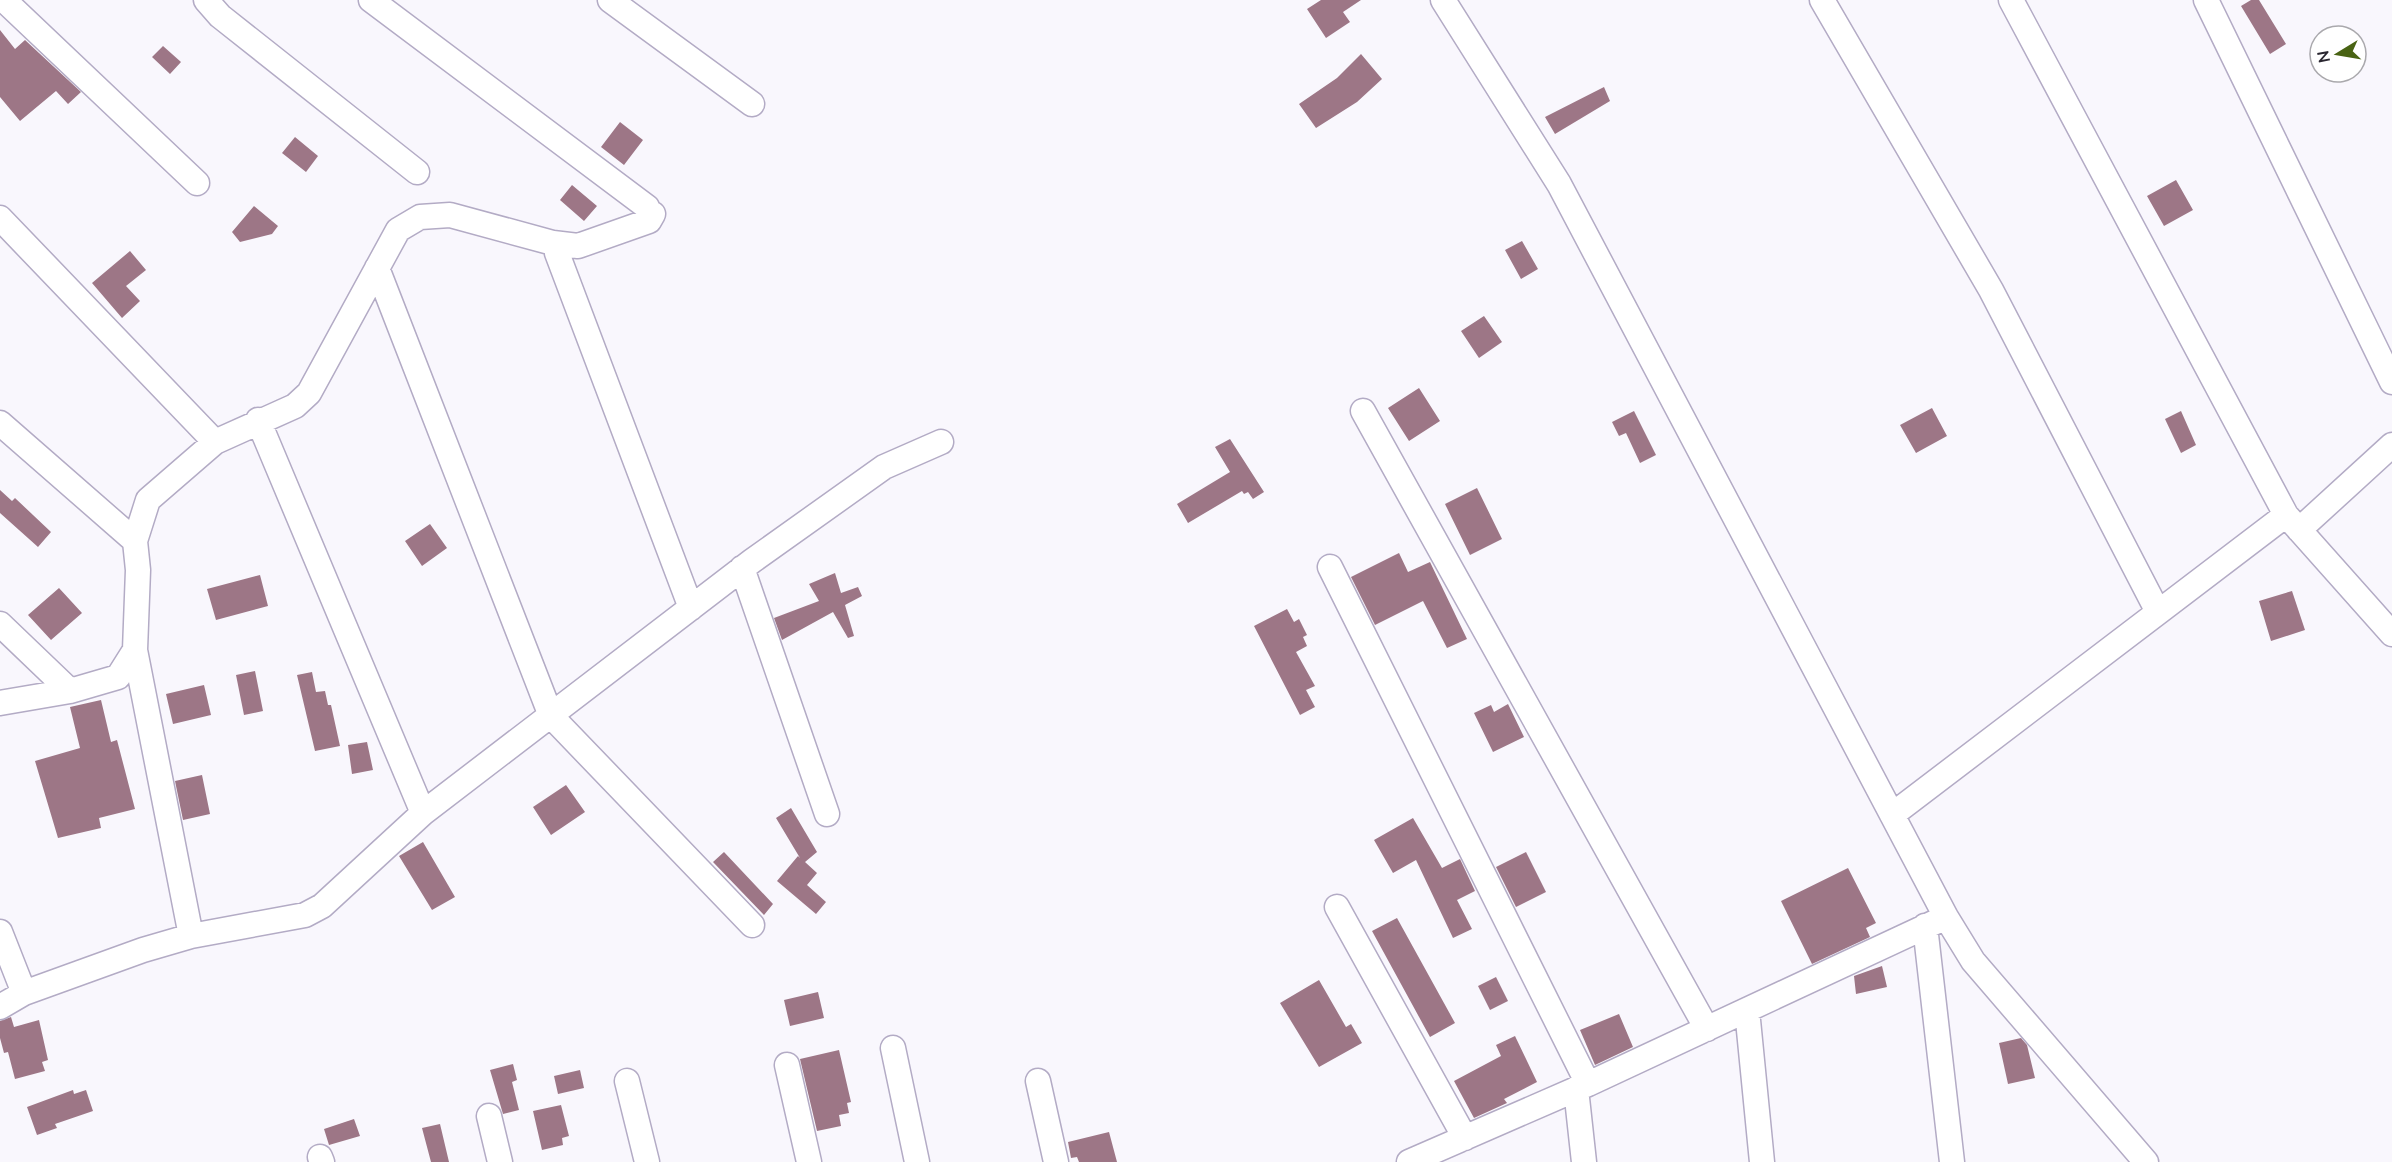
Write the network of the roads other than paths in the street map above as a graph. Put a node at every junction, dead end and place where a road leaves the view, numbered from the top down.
1 (4, 0) edge
2 (206, 0) edge
3 (371, 0) edge
4 (610, 0) edge
5 (1443, 0) edge
6 (1822, 0) edge
7 (2011, 0) edge
8 (2205, 0) edge
9 (752, 104) dead end
10 (417, 172) dead end
11 (197, 183) dead end
12 (0, 218) edge
13 (557, 253) dead end
14 (377, 268) junction
15 (2392, 382) edge
16 (1363, 411) dead end
17 (258, 420) junction
18 (0, 423) edge
19 (215, 442) junction
20 (941, 442) dead end
21 (2392, 445) edge
22 (2292, 522) junction
23 (135, 541) junction
24 (1329, 567) dead end
25 (742, 568) junction
26 (691, 608) junction
27 (2158, 612) junction
28 (0, 624) edge
29 (2392, 634) edge
30 (135, 650) junction
31 (70, 691) junction
32 (0, 703) edge
33 (551, 716) junction
34 (423, 813) junction
35 (827, 814) dead end
36 (1892, 815) junction
37 (1337, 907) dead end
38 (1936, 922) junction
39 (752, 925) dead end
40 (0, 932) edge
41 (191, 936) junction
42 (24, 993) junction
43 (0, 1007) edge
44 (1747, 1010) junction
45 (1707, 1029) junction
46 (893, 1048) dead end
47 (787, 1065) dead end
48 (627, 1081) dead end
49 (1038, 1081) dead end
50 (1582, 1087) junction
51 (489, 1116) dead end
52 (1465, 1138) junction
53 (500, 1162) edge
54 (647, 1162) edge
55 (809, 1162) edge
56 (917, 1162) edge
57 (1056, 1162) edge
58 (1409, 1162) edge
59 (1584, 1162) edge
60 (1762, 1162) edge
61 (1952, 1162) edge
62 (2146, 1162) edge

1 - 11 street
2 - 10 street
3 - 14 street
4 - 9 street
5 - 36 street
6 - 27 street
7 - 22 street
8 - 15 street
12 - 19 street
13 - 26 street
14 - 17 street
14 - 33 street
16 - 45 street
17 - 19 street
17 - 34 street
18 - 23 street
19 - 23 street
20 - 25 street
21 - 22 street
22 - 27 street
22 - 29 street
23 - 30 street
24 - 50 street
25 - 26 street
25 - 35 street
26 - 33 street
27 - 36 street
28 - 31 street
30 - 31 street
30 - 41 street
31 - 32 street
33 - 34 street
33 - 39 street
34 - 41 street
36 - 38 street
37 - 52 street
38 - 44 street
38 - 61 street
38 - 62 street
40 - 42 street
41 - 42 street
42 - 43 street
44 - 45 street
44 - 60 street
45 - 50 street
46 - 56 street
47 - 55 street
48 - 54 street
49 - 57 street
50 - 52 street
50 - 59 street
51 - 53 street
52 - 58 street

